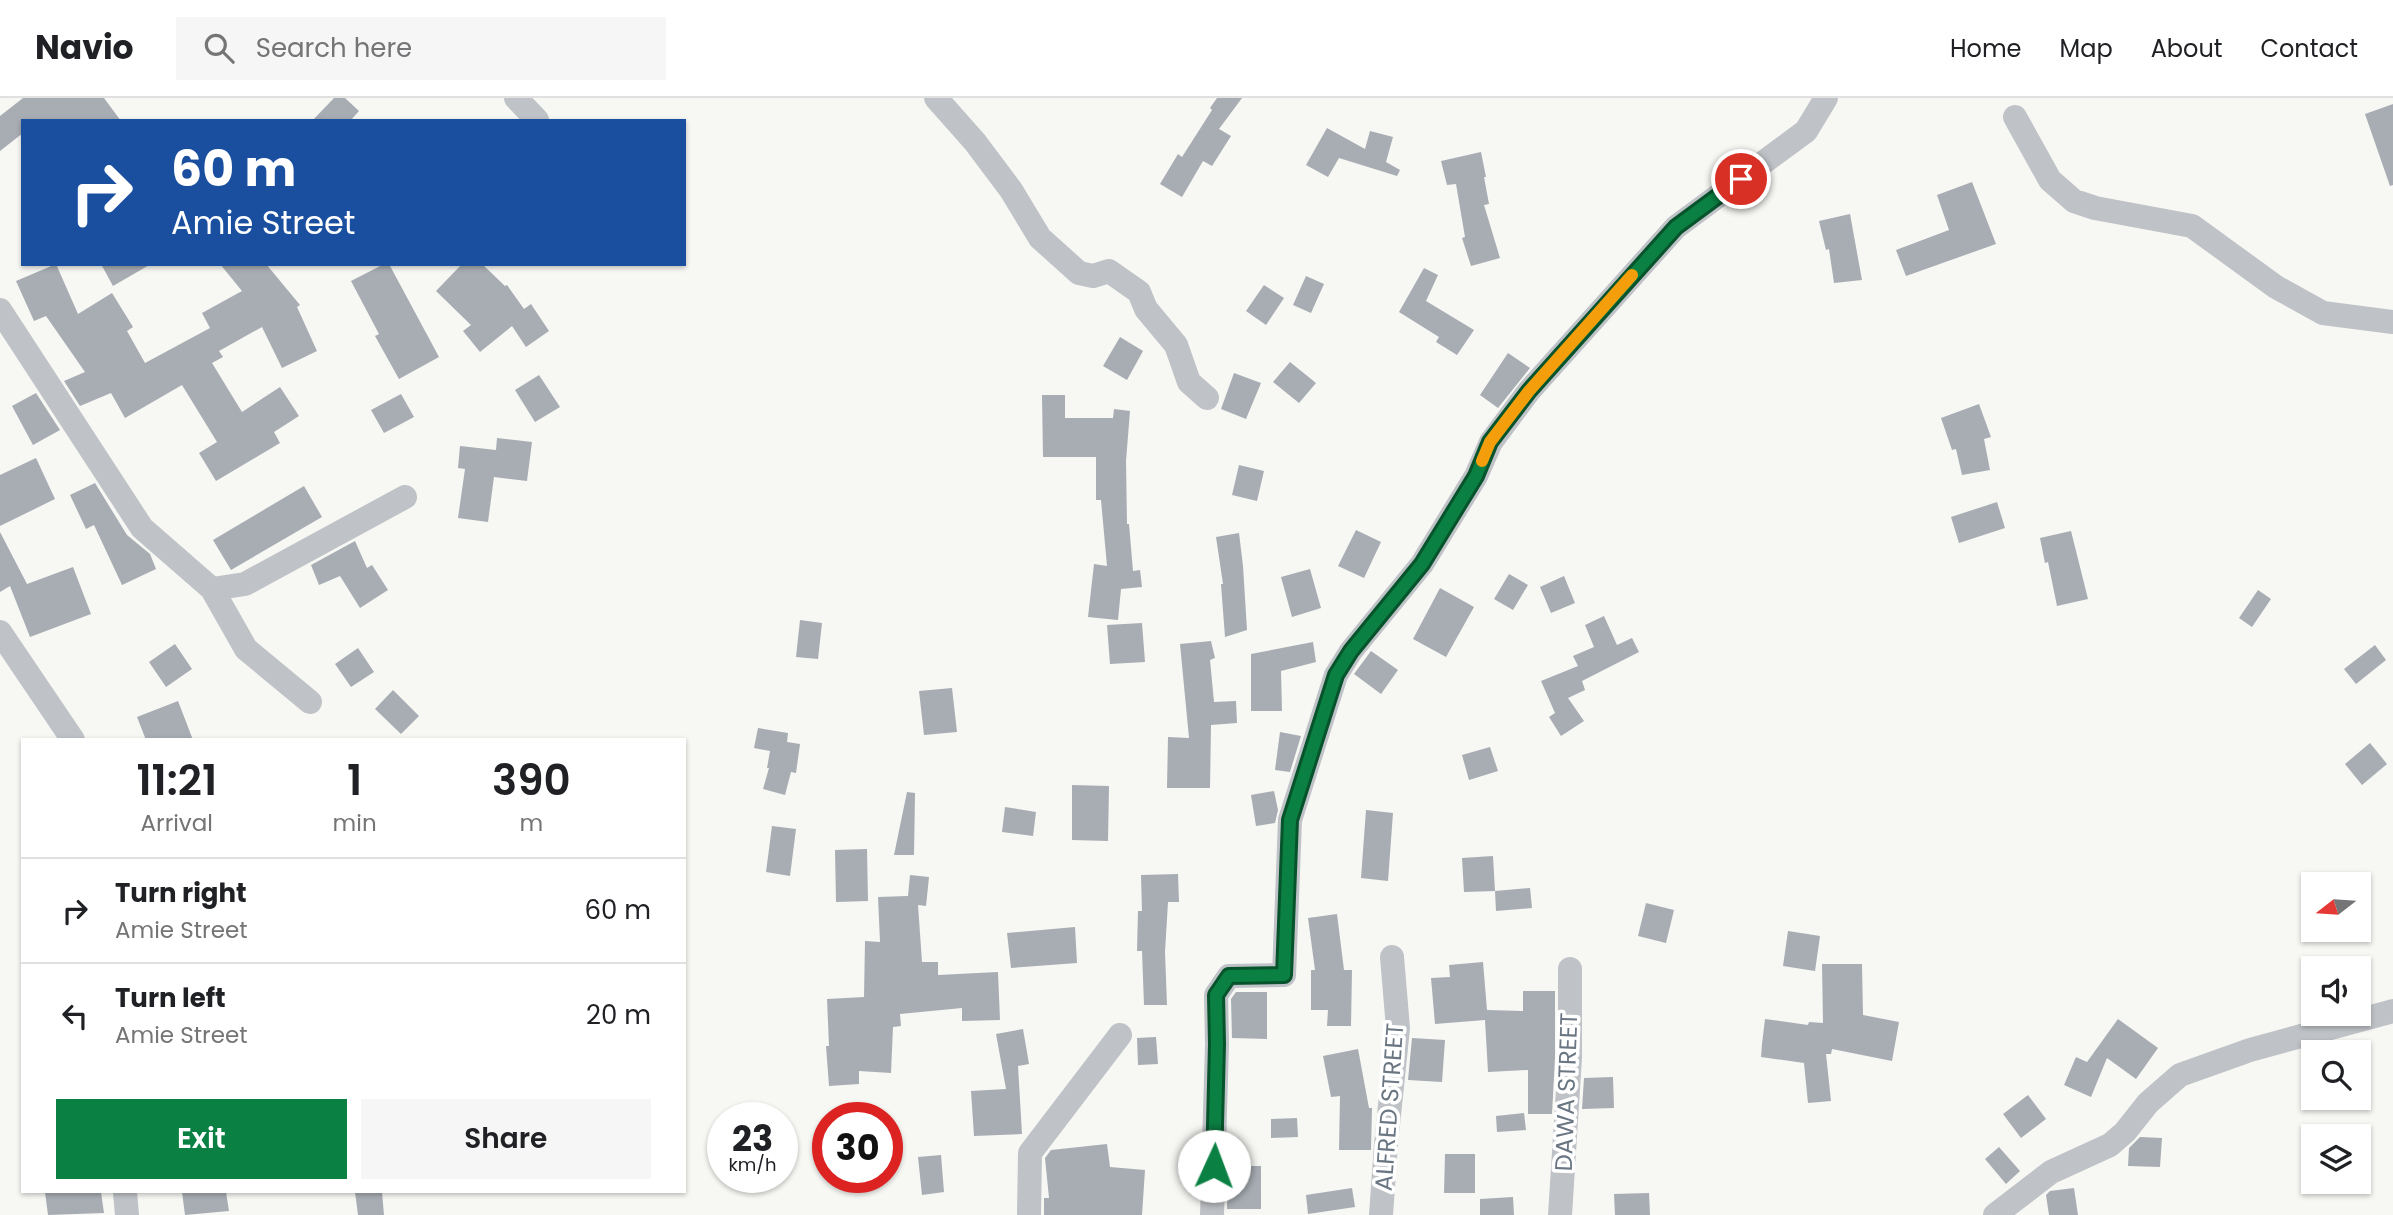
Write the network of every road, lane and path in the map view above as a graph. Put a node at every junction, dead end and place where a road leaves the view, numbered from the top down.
1 (516, 98) edge
2 (936, 98) edge
3 (1826, 98) edge
4 (2015, 117) dead end
5 (536, 119) edge
6 (0, 310) edge
7 (2393, 322) edge
8 (1207, 398) dead end
9 (405, 497) dead end
10 (212, 589) junction
11 (0, 632) edge
12 (310, 702) dead end
13 (72, 738) edge
14 (1392, 957) dead end
15 (1570, 969) dead end
16 (2393, 1012) edge
17 (1120, 1035) dead end
18 (125, 1193) edge
19 (127, 1215) edge
20 (1028, 1215) edge
21 (1212, 1215) edge
22 (1381, 1215) edge
23 (1560, 1215) edge
24 (1995, 1215) edge

1 - 5 street
2 - 8 street
3 - 21 street
4 - 7 street
6 - 10 street
9 - 10 street
10 - 12 street
11 - 13 street
14 - 22 street, ALFRED STREET
15 - 23 street, DAWA STREET
16 - 24 street
17 - 20 street
18 - 19 street

